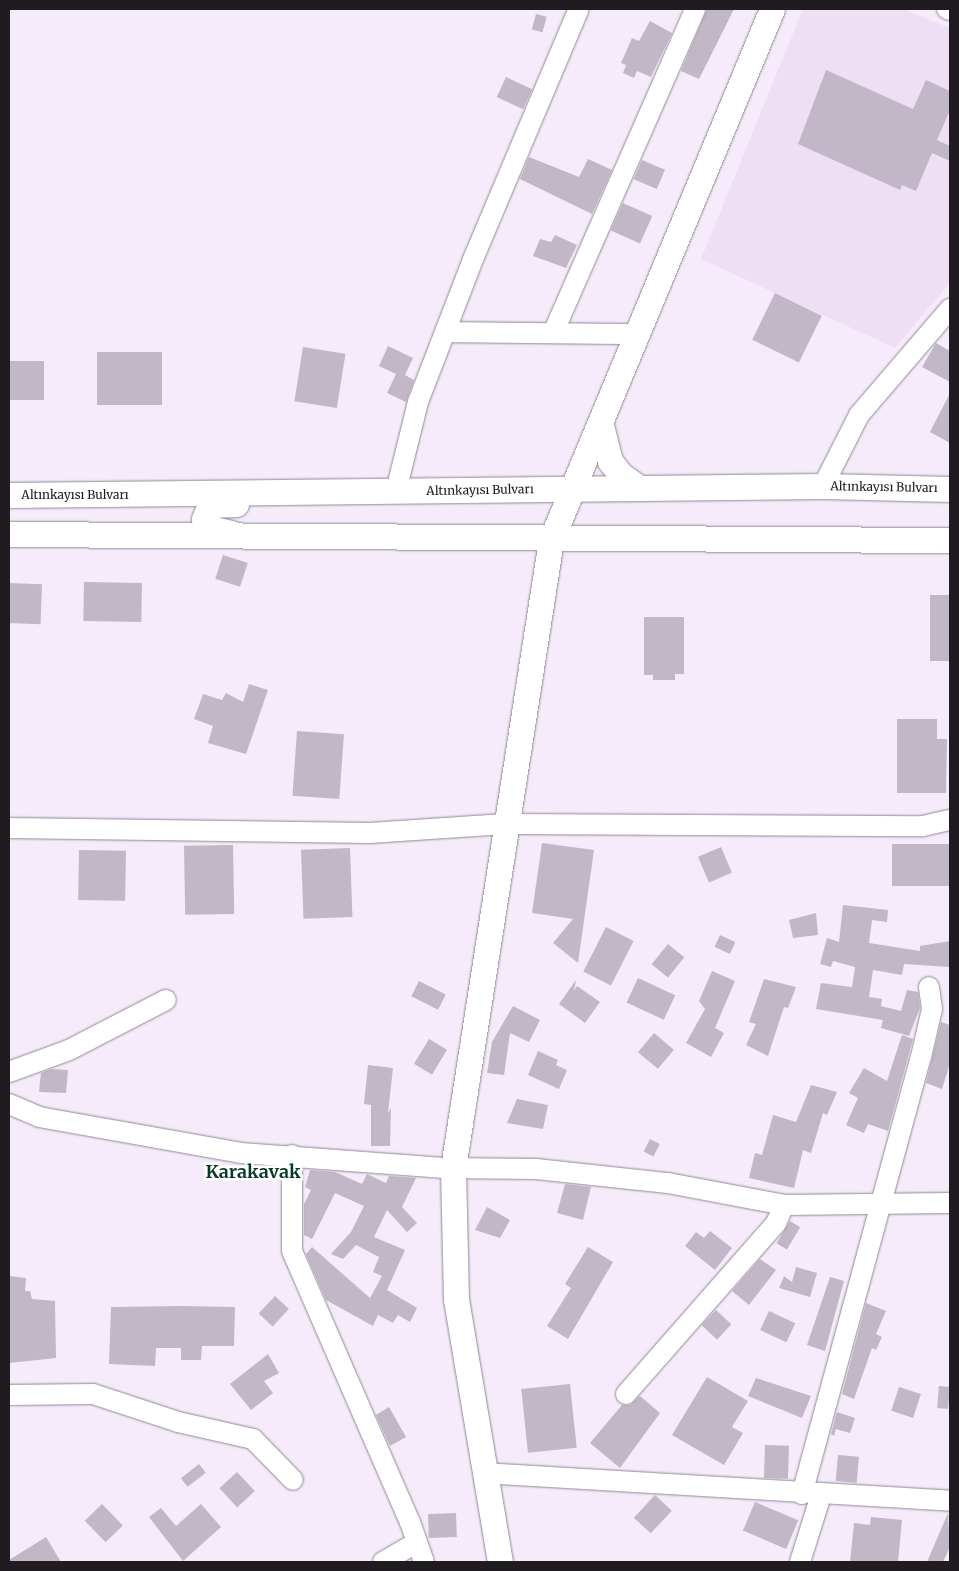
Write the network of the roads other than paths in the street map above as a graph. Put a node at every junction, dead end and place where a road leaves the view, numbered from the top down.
1 (579, 9) edge
2 (695, 9) edge
3 (772, 9) edge
4 (950, 309) edge
5 (445, 332) junction
6 (553, 333) junction
7 (638, 334) junction
8 (601, 425) junction
9 (823, 486) junction
10 (574, 488) junction
11 (639, 488) junction
12 (950, 489) edge
13 (396, 491) junction
14 (9, 495) edge
15 (106, 496) junction
16 (950, 528) edge
17 (10, 534) edge
18 (242, 536) junction
19 (551, 540) junction
20 (818, 540) junction
21 (950, 540) edge
22 (950, 820) edge
23 (505, 824) junction
24 (9, 828) edge
25 (929, 987) dead end
26 (166, 1000) dead end
27 (9, 1072) edge
28 (9, 1104) edge
29 (292, 1155) junction
30 (453, 1168) junction
31 (950, 1203) edge
32 (784, 1205) junction
33 (882, 1207) junction
34 (626, 1394) dead end
35 (9, 1395) edge
36 (484, 1473) junction
37 (293, 1480) dead end
38 (812, 1495) junction
39 (950, 1502) edge
40 (417, 1542) junction
41 (383, 1562) edge
42 (424, 1562) edge
43 (500, 1562) edge
44 (800, 1562) edge

1 - 5 street
2 - 6 street
3 - 7 main road
4 - 9 street
5 - 6 street
5 - 13 street
6 - 7 street
7 - 8 main road
8 - 10 main road
8 - 11 main road
9 - 11 main road, Altınkayısı Bulvarı
9 - 12 main road, Altınkayısı Bulvarı
10 - 11 main road, Altınkayısı Bulvarı
10 - 13 main road, Altınkayısı Bulvarı
10 - 19 main road
13 - 15 main road, Altınkayısı Bulvarı
13 - 18 main road
14 - 15 main road, Altınkayısı Bulvarı
15 - 17 main road
16 - 20 main road
17 - 18 main road
18 - 19 main road
19 - 20 main road
19 - 23 main road
20 - 21 main road
22 - 23 street
23 - 24 street
23 - 30 main road
25 - 33 street
26 - 27 street
28 - 29 street
29 - 30 street
29 - 40 street
30 - 32 street
30 - 36 main road
31 - 33 street
32 - 33 street
32 - 34 street
33 - 38 street
35 - 37 street
36 - 38 street
36 - 43 main road
38 - 39 street
38 - 44 street
40 - 41 street
40 - 42 street

